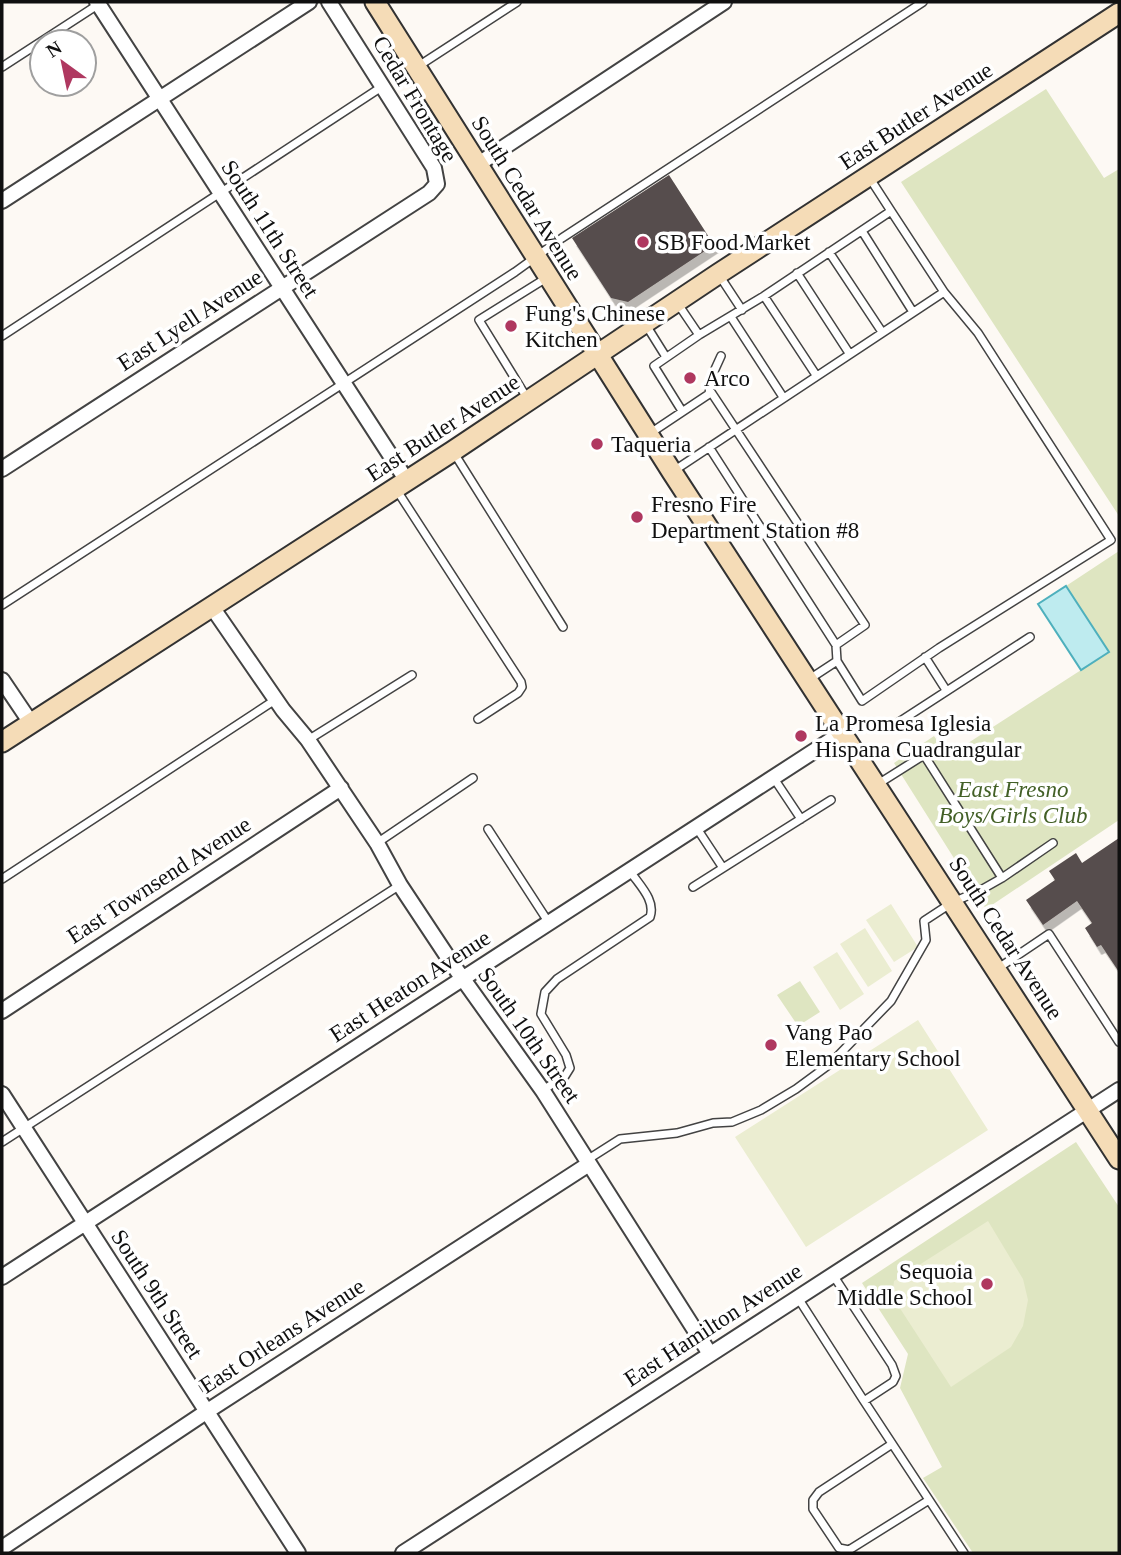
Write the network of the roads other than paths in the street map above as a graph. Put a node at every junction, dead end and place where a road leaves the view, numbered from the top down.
1 (309, 2) edge
2 (329, 2) edge
3 (375, 2) edge
4 (517, 2) edge
5 (724, 2) edge
6 (923, 2) edge
7 (100, 3) edge
8 (1119, 13) edge
9 (2, 67) edge
10 (416, 67) junction
11 (383, 86) junction
12 (159, 99) junction
13 (477, 165) junction
14 (868, 176) junction
15 (437, 184) joint
16 (220, 193) junction
17 (2, 201) edge
18 (891, 211) junction
19 (862, 231) junction
20 (830, 252) junction
21 (535, 257) junction
22 (797, 273) junction
23 (718, 274) junction
24 (548, 277) junction
25 (281, 288) junction
26 (944, 292) junction
27 (764, 296) junction
28 (677, 302) junction
29 (742, 310) junction
30 (913, 312) junction
31 (731, 317) junction
32 (645, 324) junction
33 (882, 332) junction
34 (699, 335) junction
35 (2, 336) edge
36 (849, 353) junction
37 (598, 356) junction
38 (721, 356) dead end
39 (666, 357) junction
40 (816, 375) junction
41 (343, 384) junction
42 (711, 391) junction
43 (783, 397) junction
44 (530, 401) junction
45 (682, 411) junction
46 (736, 429) junction
47 (648, 435) junction
48 (709, 447) junction
49 (453, 451) junction
50 (2, 469) edge
51 (672, 472) junction
52 (401, 484) junction
53 (2, 605) edge
54 (212, 607) junction
55 (563, 627) dead end
56 (1030, 637) dead end
57 (835, 645) junction
58 (925, 657) junction
59 (837, 661) junction
60 (412, 675) dead end
61 (2, 680) edge
62 (808, 680) junction
63 (946, 690) junction
64 (275, 700) junction
65 (478, 719) dead end
66 (899, 722) dead end
67 (31, 723) junction
68 (842, 733) junction
69 (309, 740) junction
70 (2, 742) edge
71 (773, 777) junction
72 (473, 778) dead end
73 (877, 786) junction
74 (341, 788) junction
75 (831, 800) dead end
76 (801, 819) junction
77 (696, 827) junction
78 (488, 829) dead end
79 (377, 843) junction
80 (1053, 843) dead end
81 (723, 868) junction
82 (630, 870) junction
83 (2, 878) edge
84 (1002, 878) junction
85 (400, 885) junction
86 (693, 887) dead end
87 (953, 901) junction
88 (548, 923) junction
89 (997, 969) junction
90 (463, 979) junction
91 (2, 1010) edge
92 (1116, 1031) edge
93 (1119, 1042) edge
94 (1119, 1090) edge
95 (543, 1091) junction
96 (2, 1094) edge
97 (1088, 1110) junction
98 (23, 1128) junction
99 (2, 1142) edge
100 (1119, 1159) edge
101 (588, 1163) junction
102 (85, 1224) junction
103 (833, 1275) junction
104 (2, 1277) edge
105 (798, 1298) junction
106 (710, 1354) junction
107 (864, 1401) junction
108 (206, 1412) junction
109 (892, 1444) junction
110 (929, 1500) junction
111 (2, 1548) edge
112 (298, 1553) edge
113 (403, 1553) edge
114 (964, 1553) edge

1 - 12 street
2 - 11 street, Cedar Frontage
3 - 10 main road, South Cedar Avenue
4 - 10 lane
5 - 13 street
6 - 21 lane
7 - 9 lane
7 - 12 street, South 11th Street
8 - 14 main road, East Butler Avenue
10 - 13 main road, South Cedar Avenue
11 - 15 street, Cedar Frontage
11 - 16 lane
12 - 16 street, South 11th Street
12 - 17 street
13 - 21 main road, South Cedar Avenue
14 - 18 lane
14 - 23 main road, East Butler Avenue
15 - 25 street, East Lyell Avenue
16 - 25 street, South 11th Street
16 - 35 lane
18 - 19 lane
18 - 26 lane
19 - 20 lane
19 - 30 lane
20 - 22 lane
20 - 33 lane
21 - 24 main road, South Cedar Avenue
21 - 41 lane
22 - 27 lane
22 - 36 lane
23 - 28 main road, East Butler Avenue
23 - 29 lane
24 - 37 main road, South Cedar Avenue
24 - 44 lane
25 - 41 street, South 11th Street
25 - 50 street, East Lyell Avenue
26 - 30 lane
26 - 58 lane
27 - 29 lane
27 - 40 lane
28 - 32 main road, East Butler Avenue
28 - 34 lane
29 - 31 lane
30 - 33 lane
31 - 34 lane
31 - 43 lane
32 - 37 main road, East Butler Avenue
32 - 39 lane
33 - 36 lane
34 - 39 lane
36 - 40 lane
37 - 44 main road, East Butler Avenue
37 - 47 main road, South Cedar Avenue
38 - 42 lane
39 - 45 lane
40 - 43 lane
41 - 52 street, South 11th Street
41 - 53 lane
42 - 45 lane
42 - 46 lane
43 - 46 lane
44 - 49 main road, East Butler Avenue
45 - 47 lane
46 - 48 lane
46 - 57 lane
47 - 51 main road, South Cedar Avenue
48 - 51 lane
48 - 57 lane
49 - 52 main road, East Butler Avenue
49 - 55 lane
51 - 62 main road, South Cedar Avenue
52 - 54 main road, East Butler Avenue
52 - 65 lane
54 - 64 street, South 10th Street
54 - 67 main road, East Butler Avenue
56 - 63 lane
57 - 59 lane
58 - 59 lane
58 - 63 lane
59 - 62 lane
60 - 69 lane
61 - 67 street
62 - 68 main road, South Cedar Avenue
63 - 66 lane
64 - 69 street, South 10th Street
64 - 83 lane
67 - 70 main road, East Butler Avenue
68 - 71 street, East Heaton Avenue
68 - 73 main road, South Cedar Avenue
69 - 74 street, South 10th Street
71 - 76 lane
71 - 77 street, East Heaton Avenue
72 - 79 lane
73 - 84 lane
73 - 87 main road, South Cedar Avenue
74 - 79 street, South 10th Street
74 - 91 street, East Townsend Avenue
75 - 76 lane
76 - 81 lane
77 - 81 lane
77 - 82 street, East Heaton Avenue
78 - 88 lane
79 - 85 street, South 10th Street
80 - 84 lane
81 - 86 lane
82 - 88 street, East Heaton Avenue
82 - 95 lane
84 - 87 lane
85 - 90 street, South 10th Street
85 - 98 lane
87 - 89 main road, South Cedar Avenue
87 - 101 lane
88 - 90 street, East Heaton Avenue
89 - 92 lane
89 - 97 main road, South Cedar Avenue
90 - 95 street, South 10th Street
90 - 102 street, East Heaton Avenue
92 - 93 lane
94 - 97 street, East Hamilton Avenue
95 - 101 street, South 10th Street
96 - 98 street, South 9th Street
97 - 100 main road, South Cedar Avenue
97 - 103 street, East Hamilton Avenue
98 - 99 lane
98 - 102 street, South 9th Street
101 - 106 street, South 10th Street
101 - 108 street, East Orleans Avenue
102 - 104 street, East Heaton Avenue
102 - 108 street, South 9th Street
103 - 105 street, East Hamilton Avenue
103 - 107 lane
105 - 106 street, East Hamilton Avenue
105 - 107 lane
106 - 113 street, East Hamilton Avenue
107 - 109 lane
108 - 111 street, East Orleans Avenue
108 - 112 street, South 9th Street
109 - 110 lane
109 - 110 lane
110 - 114 lane

